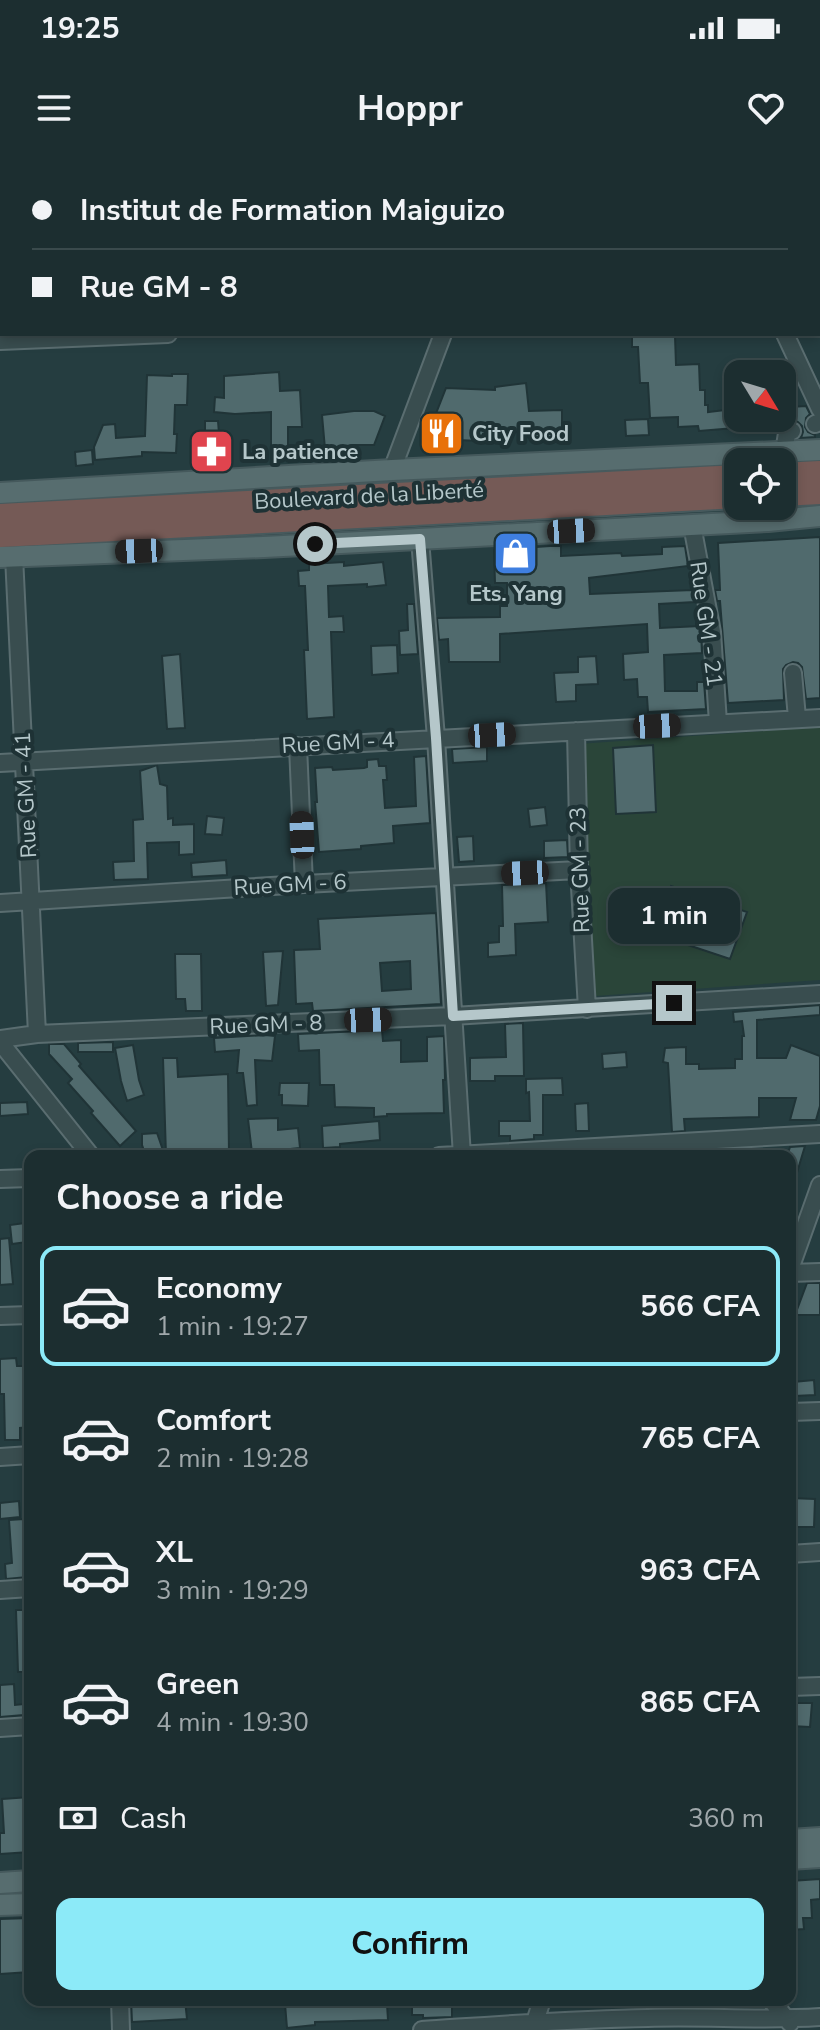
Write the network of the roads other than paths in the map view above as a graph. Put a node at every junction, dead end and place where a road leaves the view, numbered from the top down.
1 (103, 336) edge
2 (442, 336) edge
3 (786, 336) edge
4 (5, 339) edge
5 (818, 418) edge
6 (820, 450) edge
7 (796, 458) edge
8 (724, 464) edge
9 (796, 466) edge
10 (392, 470) junction
11 (820, 472) edge
12 (724, 477) edge
13 (0, 493) edge
14 (820, 493) edge
15 (796, 494) edge
16 (724, 498) edge
17 (0, 515) edge
18 (820, 516) edge
19 (692, 525) junction
20 (0, 536) edge
21 (420, 539) junction
22 (7, 556) edge
23 (793, 673) dead end
24 (797, 718) junction
25 (820, 718) edge
26 (718, 723) junction
27 (576, 731) junction
28 (436, 738) junction
29 (298, 746) junction
30 (24, 761) junction
31 (0, 763) edge
32 (579, 870) junction
33 (445, 877) junction
34 (304, 884) junction
35 (32, 901) junction
36 (0, 903) edge
37 (820, 994) edge
38 (587, 1009) junction
39 (453, 1016) junction
40 (37, 1034) junction
41 (0, 1041) edge
42 (820, 1134) edge
43 (86, 1150) edge
44 (462, 1150) edge
45 (547, 1150) edge
46 (24, 1178) edge
47 (0, 1179) edge
48 (820, 1185) edge
49 (796, 1254) edge
50 (796, 1271) edge
51 (820, 1272) edge
52 (24, 1315) edge
53 (0, 1316) edge
54 (820, 1411) edge
55 (796, 1412) edge
56 (24, 1455) edge
57 (0, 1457) edge
58 (820, 1552) edge
59 (796, 1554) edge
60 (24, 1588) edge
61 (0, 1590) edge
62 (820, 1686) edge
63 (796, 1687) edge
64 (24, 1726) edge
65 (0, 1728) edge
66 (820, 1838) edge
67 (796, 1840) edge
68 (820, 1857) edge
69 (796, 1859) edge
70 (24, 1881) edge
71 (0, 1883) edge
72 (24, 1904) edge
73 (0, 1905) edge
74 (120, 2006) edge
75 (540, 2006) edge
76 (776, 2006) edge
77 (820, 2017) edge
78 (651, 2024) edge
79 (791, 2025) edge
80 (534, 2026) edge
81 (121, 2030) edge
82 (422, 2030) edge

1 - 4 street
2 - 10 street
3 - 5 street
6 - 7 main road, Boulevard de la Liberté
8 - 10 main road, Boulevard de la Liberté
9 - 11 highway, Boulevard de la Liberté
10 - 13 main road, Boulevard de la Liberté
12 - 17 highway, Boulevard de la Liberté
14 - 15 highway
16 - 20 highway, Boulevard de la Liberté
18 - 19 main road, Boulevard de la Liberté
19 - 21 main road, Boulevard de la Liberté
19 - 26 street, Rue GM - 21
21 - 22 main road, Boulevard de la Liberté
21 - 28 street
22 - 30 street, Rue GM - 41
23 - 24 street
24 - 25 street, Rue GM - 4
24 - 26 street, Rue GM - 4
26 - 27 street, Rue GM - 4
27 - 28 street, Rue GM - 4
27 - 32 street, Rue GM - 23
28 - 29 street, Rue GM - 4
28 - 33 street
29 - 30 street, Rue GM - 4
29 - 34 street
30 - 31 street, Rue GM - 4
30 - 35 street, Rue GM - 41
32 - 33 street, Rue GM - 6
32 - 38 street, Rue GM - 23
33 - 34 street, Rue GM - 6
33 - 39 street
34 - 35 street, Rue GM - 6
35 - 36 street, Rue GM - 6
35 - 40 street, Rue GM - 41
37 - 38 street, Rue GM - 8
38 - 39 street, Rue GM - 8
39 - 40 street, Rue GM - 8
39 - 44 street
40 - 41 street, Rue GM - 8
41 - 43 street
42 - 45 street
46 - 47 street
48 - 49 street
50 - 51 street
52 - 53 street
54 - 55 street
56 - 57 street
58 - 59 street
60 - 61 street
62 - 63 street
64 - 65 street
66 - 67 main road
68 - 69 main road
70 - 71 main road
72 - 73 main road
74 - 81 street
75 - 80 street
76 - 79 street
77 - 79 street
78 - 79 street
78 - 80 street
80 - 82 street

